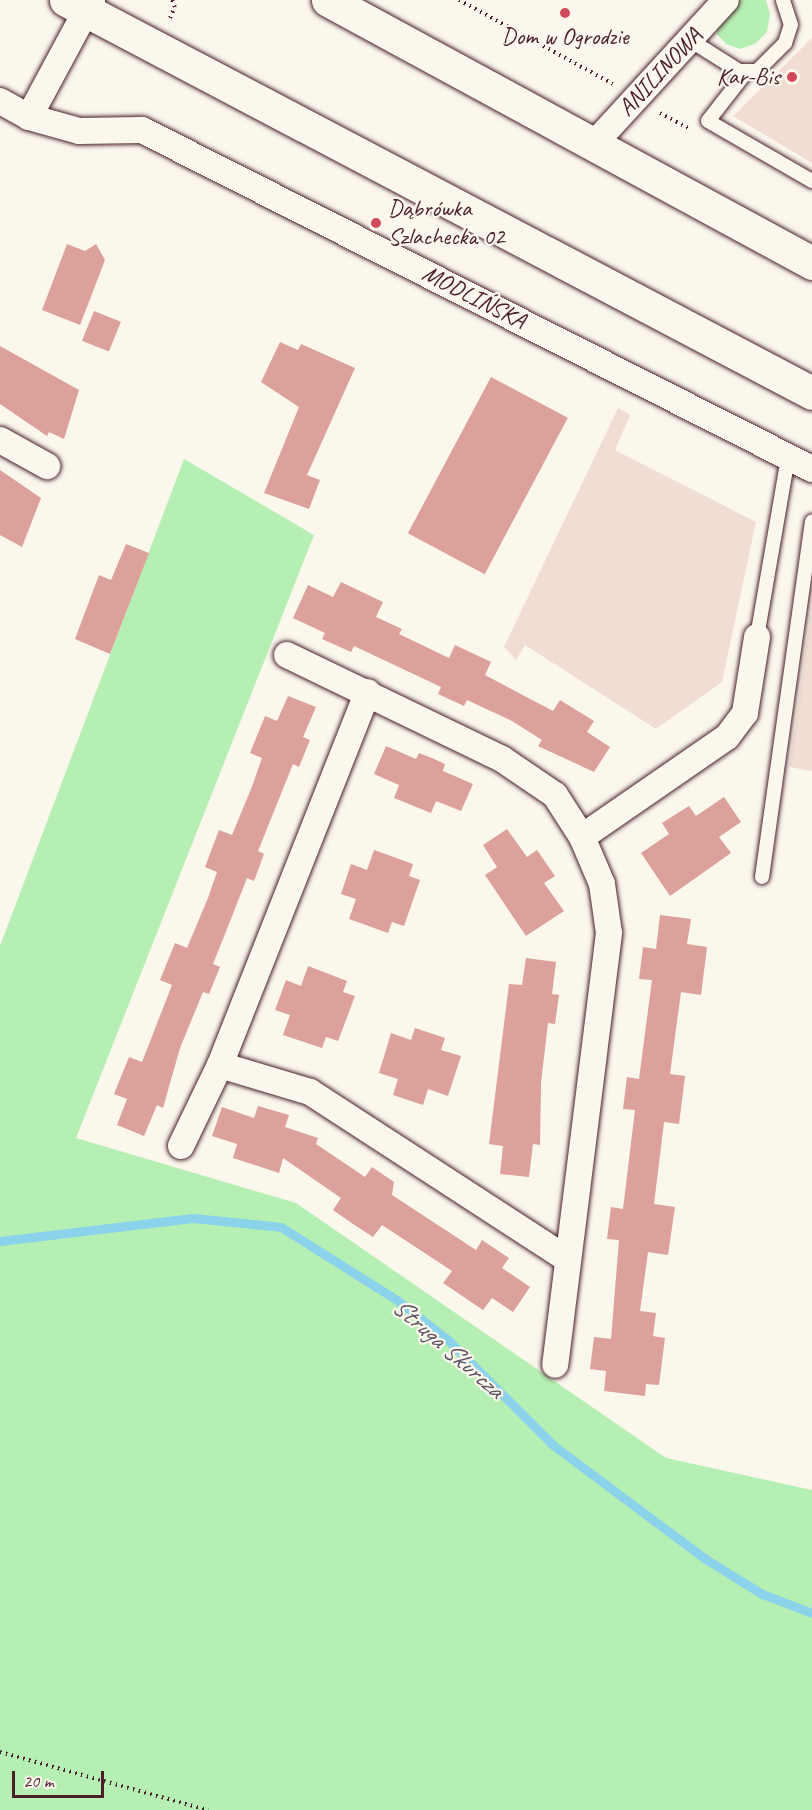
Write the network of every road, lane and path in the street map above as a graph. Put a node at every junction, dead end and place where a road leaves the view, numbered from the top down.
1 (172, 0) edge
2 (328, 0) edge
3 (726, 0) edge
4 (783, 0) edge
5 (81, 4) edge
6 (168, 21) dead end
7 (690, 40) junction
8 (747, 71) junction
9 (0, 101) edge
10 (29, 117) junction
11 (594, 144) junction
12 (812, 182) edge
13 (812, 263) edge
14 (812, 393) edge
15 (0, 440) edge
16 (788, 457) junction
17 (46, 466) dead end
18 (812, 469) edge
19 (812, 522) edge
20 (757, 637) joint
21 (287, 655) dead end
22 (368, 692) junction
23 (582, 837) junction
24 (762, 877) dead end
25 (220, 1065) junction
26 (181, 1146) dead end
27 (564, 1257) junction
28 (555, 1365) dead end
29 (0, 1752) edge
30 (208, 1810) edge

1 - 6 path
2 - 11 main road
3 - 7 street, ANILINOWA
4 - 8 lane
5 - 10 street
5 - 14 main road
7 - 8 lane
7 - 11 street, ANILINOWA
8 - 12 lane
9 - 10 street, MODLIŃSKA
10 - 16 street, MODLIŃSKA
11 - 13 main road
15 - 17 street
16 - 18 street, MODLIŃSKA
16 - 20 lane
19 - 24 lane
20 - 23 street
21 - 22 street
22 - 23 street
22 - 25 street
23 - 27 street
25 - 26 street
25 - 27 street
27 - 28 street
29 - 30 path

